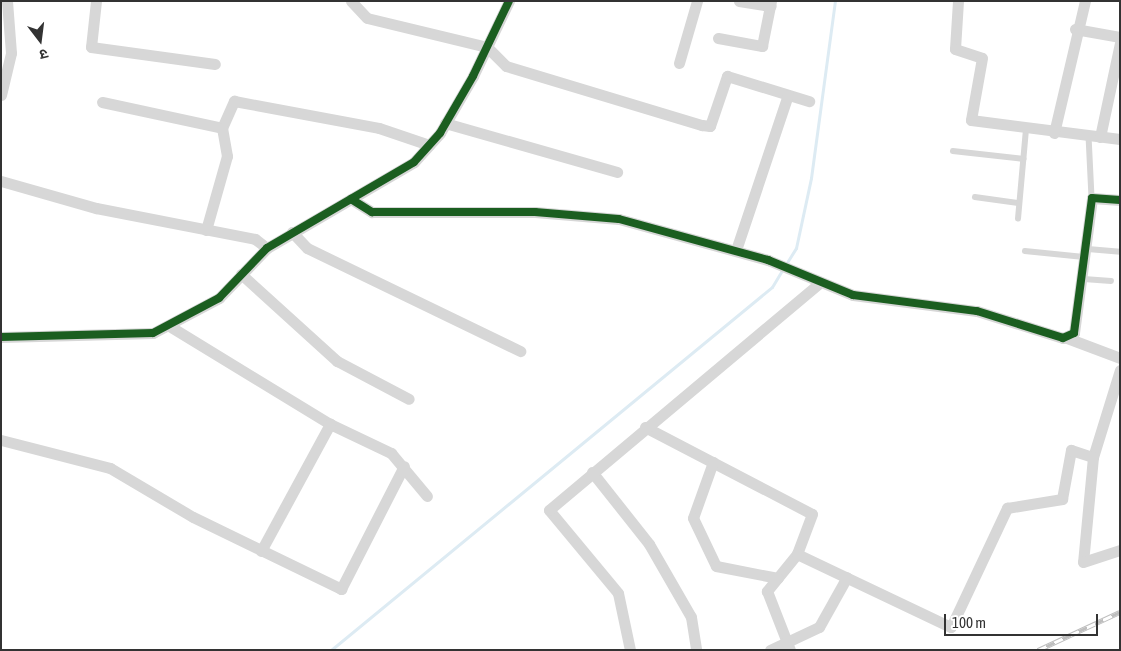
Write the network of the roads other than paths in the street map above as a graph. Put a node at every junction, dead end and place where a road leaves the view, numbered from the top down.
1 (7, 1) edge
2 (96, 1) edge
3 (352, 1) edge
4 (509, 1) edge
5 (697, 1) edge
6 (739, 1) edge
7 (958, 1) edge
8 (1085, 1) edge
9 (771, 4) edge
10 (1075, 29) junction
11 (1120, 37) edge
12 (718, 38) dead end
13 (1120, 44) edge
14 (487, 47) junction
15 (679, 63) dead end
16 (215, 64) dead end
17 (1, 94) edge
18 (788, 95) junction
19 (102, 102) dead end
20 (809, 102) dead end
21 (445, 123) junction
22 (222, 128) junction
23 (1026, 130) junction
24 (1054, 132) junction
25 (1095, 137) junction
26 (1120, 139) edge
27 (429, 145) junction
28 (953, 151) dead end
29 (1024, 158) junction
30 (617, 172) dead end
31 (1, 181) edge
32 (975, 197) dead end
33 (1092, 198) junction
34 (351, 199) junction
35 (1120, 200) edge
36 (1019, 203) junction
37 (1018, 219) dead end
38 (206, 230) junction
39 (292, 232) junction
40 (266, 248) junction
41 (736, 250) junction
42 (1025, 252) dead end
43 (1120, 252) edge
44 (1087, 253) junction
45 (242, 274) junction
46 (1084, 279) junction
47 (1111, 281) dead end
48 (818, 284) junction
49 (171, 327) junction
50 (1, 336) edge
51 (1067, 338) junction
52 (520, 351) dead end
53 (1120, 358) edge
54 (1120, 370) edge
55 (408, 399) dead end
56 (330, 424) junction
57 (645, 427) junction
58 (1, 440) edge
59 (1093, 457) junction
60 (713, 462) junction
61 (404, 466) junction
62 (592, 472) junction
63 (427, 496) dead end
64 (1120, 550) edge
65 (261, 551) junction
66 (797, 554) junction
67 (847, 577) junction
68 (778, 578) junction
69 (789, 646) edge
70 (630, 650) edge
71 (696, 650) edge
72 (770, 650) edge

1 - 17 street
2 - 16 street
3 - 14 street
4 - 14 street
5 - 15 street
6 - 9 street
7 - 23 street
8 - 10 street
9 - 12 street
10 - 11 street
10 - 24 street
13 - 25 street
14 - 18 street
14 - 21 street
18 - 20 street
18 - 41 street
19 - 22 street
21 - 27 street
21 - 30 street
22 - 27 street
22 - 38 street
23 - 24 street
23 - 29 lane
24 - 25 street
25 - 26 street
25 - 33 lane
27 - 34 street
28 - 29 lane
29 - 36 lane
31 - 38 street
32 - 36 lane
33 - 35 street
33 - 44 street
34 - 39 street
34 - 41 street
36 - 37 lane
38 - 40 street
39 - 40 street
39 - 52 street
40 - 45 street
41 - 48 street
42 - 44 lane
43 - 44 lane
44 - 46 street
45 - 49 street
45 - 55 street
46 - 47 lane
46 - 51 street
48 - 51 street
48 - 57 street
49 - 50 street
49 - 56 street
51 - 53 street
54 - 59 street
56 - 61 street
56 - 65 street
57 - 60 street
57 - 62 street
58 - 65 street
59 - 64 street
59 - 67 street
60 - 66 street
60 - 68 street
61 - 63 street
61 - 65 street
62 - 70 street
62 - 71 street
66 - 67 street
66 - 68 street
67 - 69 street
68 - 69 street
69 - 72 street

